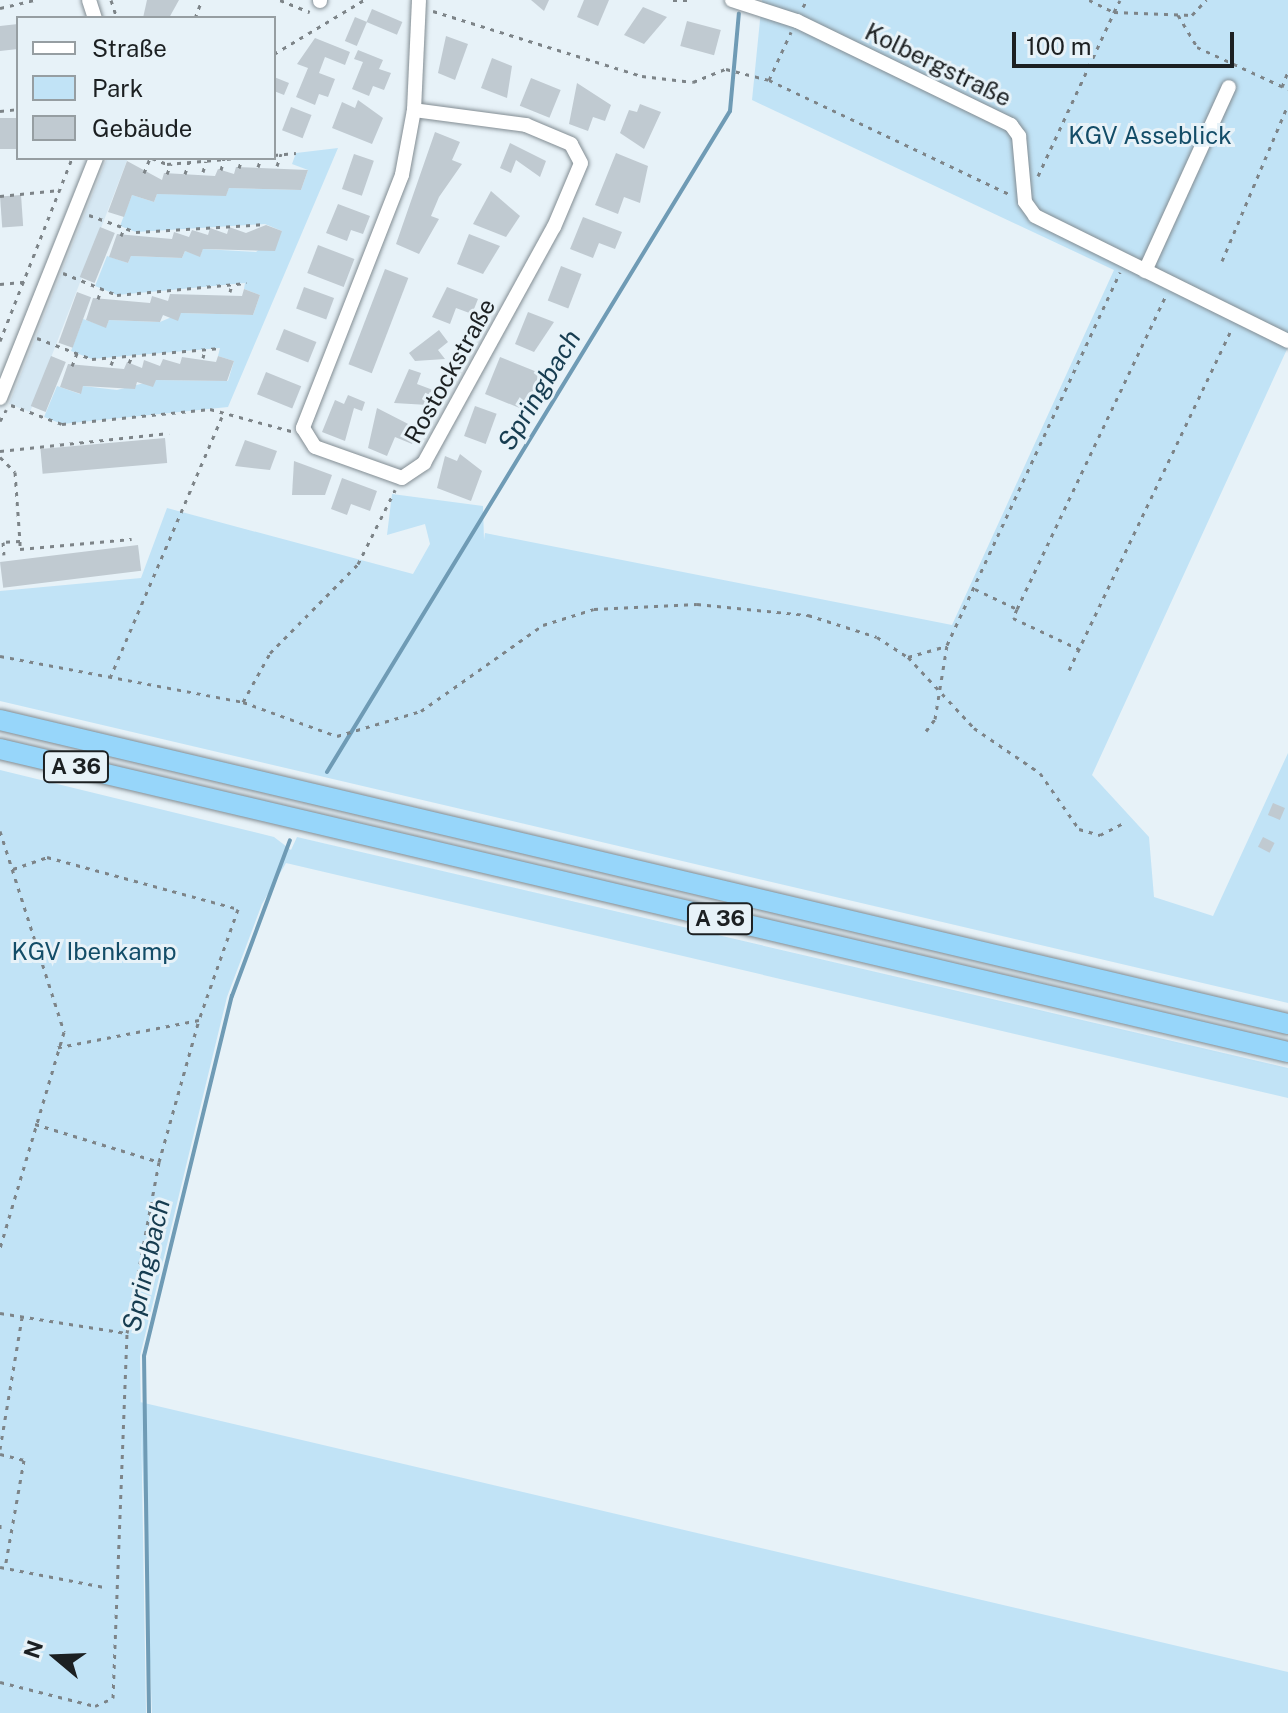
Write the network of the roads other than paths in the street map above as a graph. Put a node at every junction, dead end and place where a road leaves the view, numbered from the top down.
1 (732, 0) edge
2 (425, 3) edge
3 (1229, 87) dead end
4 (414, 110) junction
5 (95, 160) edge
6 (1145, 271) junction
7 (1288, 341) edge
8 (5, 401) edge
9 (0, 710) edge
10 (0, 720) edge
11 (43, 729) junction
12 (0, 750) edge
13 (1288, 1024) edge
14 (1288, 1052) edge

1 - 6 street, Kolbergstraße
2 - 4 street, Rostockstraße
3 - 6 street
4 - 4 street, Rostockstraße
5 - 8 street
6 - 7 street
9 - 11 highway
10 - 11 highway, A 36
11 - 13 highway, A 36
12 - 14 highway, A 36

